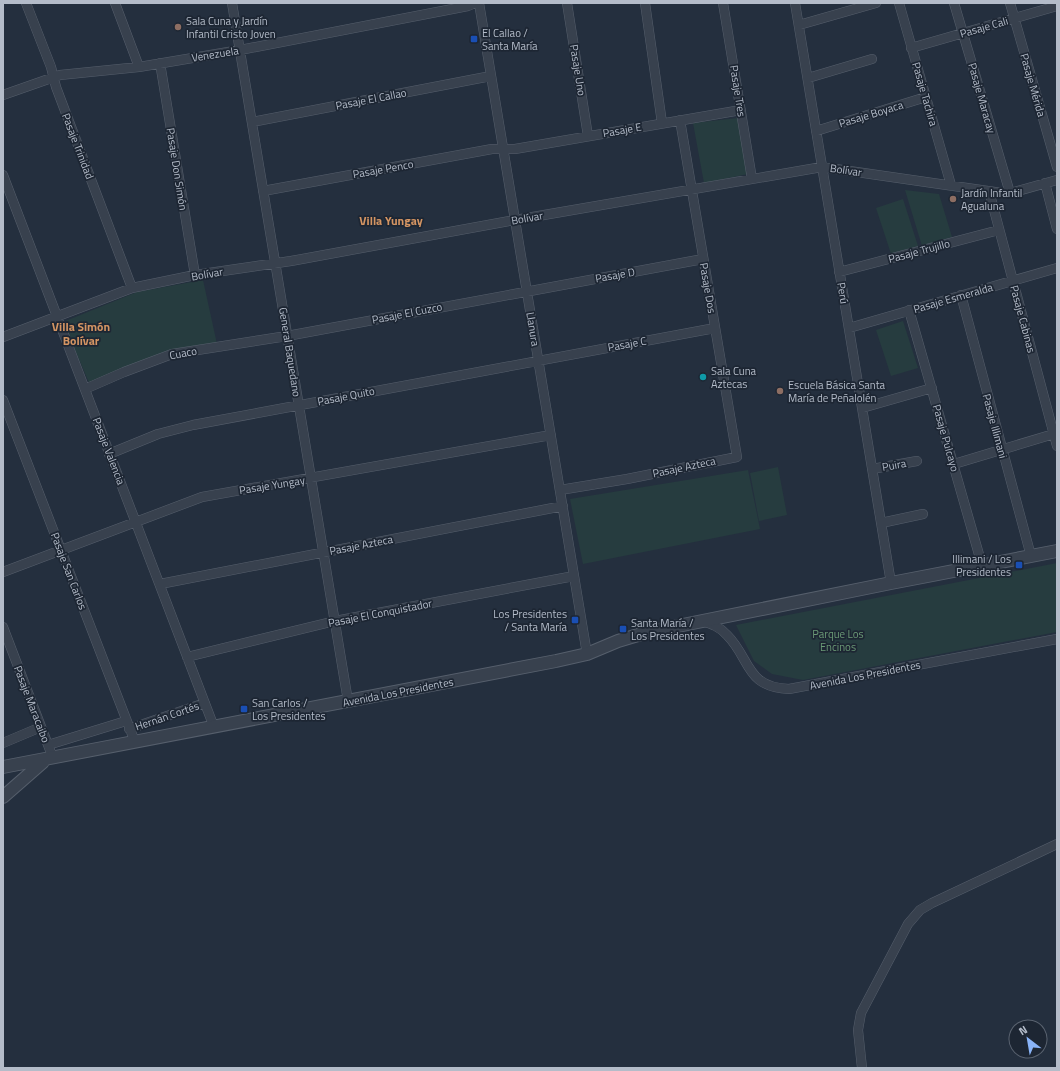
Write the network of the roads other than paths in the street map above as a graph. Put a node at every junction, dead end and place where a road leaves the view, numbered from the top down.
1 (26, 3) edge
2 (115, 3) edge
3 (232, 3) edge
4 (475, 3) edge
5 (479, 3) edge
6 (567, 3) edge
7 (645, 3) edge
8 (723, 3) edge
9 (795, 3) edge
10 (876, 3) edge
11 (899, 3) edge
12 (954, 3) edge
13 (1010, 3) edge
14 (1057, 6) edge
15 (1014, 18) junction
16 (799, 25) junction
17 (963, 33) junction
18 (911, 48) junction
19 (240, 50) junction
20 (872, 59) dead end
21 (160, 63) junction
22 (139, 66) junction
23 (53, 76) junction
24 (491, 76) junction
25 (808, 78) junction
26 (3, 95) edge
27 (926, 97) junction
28 (741, 110) junction
29 (680, 120) junction
30 (252, 122) junction
31 (662, 123) junction
32 (816, 131) junction
33 (588, 136) junction
34 (503, 149) junction
35 (822, 167) junction
36 (1057, 167) edge
37 (3, 175) edge
38 (752, 179) junction
39 (1057, 180) edge
40 (1045, 183) junction
41 (951, 185) junction
42 (692, 189) junction
43 (263, 191) junction
44 (989, 191) junction
45 (1010, 193) junction
46 (515, 220) junction
47 (1057, 229) edge
48 (999, 230) junction
49 (703, 259) junction
50 (275, 262) junction
51 (1057, 268) edge
52 (839, 272) junction
53 (195, 275) junction
54 (1012, 280) junction
55 (132, 288) junction
56 (527, 291) junction
57 (961, 295) junction
58 (909, 310) junction
59 (57, 316) junction
60 (715, 328) junction
61 (849, 328) junction
62 (288, 336) junction
63 (3, 337) edge
64 (538, 360) junction
65 (932, 388) junction
66 (85, 389) junction
67 (3, 400) edge
68 (299, 405) junction
69 (862, 408) junction
70 (1055, 433) edge
71 (551, 435) junction
72 (1057, 446) edge
73 (1001, 451) junction
74 (110, 454) junction
75 (736, 456) joint
76 (917, 461) dead end
77 (954, 464) junction
78 (872, 469) junction
79 (311, 479) junction
80 (560, 490) junction
81 (563, 506) junction
82 (923, 514) dead end
83 (136, 522) junction
84 (881, 523) junction
85 (61, 550) junction
86 (1057, 551) edge
87 (324, 553) junction
88 (1031, 556) junction
89 (982, 565) junction
90 (3, 572) edge
91 (574, 576) junction
92 (891, 582) junction
93 (160, 584) junction
94 (335, 621) junction
95 (701, 621) junction
96 (3, 628) edge
97 (1057, 638) edge
98 (587, 654) junction
99 (187, 657) junction
100 (348, 701) junction
101 (205, 703) junction
102 (128, 725) junction
103 (41, 727) junction
104 (214, 727) junction
105 (135, 742) junction
106 (3, 743) edge
107 (48, 745) junction
108 (49, 759) junction
109 (3, 767) edge
110 (3, 797) edge
111 (1057, 844) edge
112 (862, 1068) edge

1 - 23 street, Pasaje Trinidad
2 - 22 street
3 - 19 street, General Baquedano
4 - 19 street, Venezuela
5 - 24 street, Llanura
6 - 33 street, Pasaje Uno
7 - 31 street
8 - 28 street, Pasaje Tres
9 - 16 street, Perú
10 - 16 street
11 - 18 street, Pasaje Tachira
12 - 17 street, Pasaje Maracay
13 - 15 street, Pasaje Mérida
14 - 15 street, Pasaje Cali
15 - 17 street, Pasaje Cali
15 - 36 street, Pasaje Mérida
16 - 25 street, Perú
17 - 18 street, Pasaje Cali
17 - 45 street, Pasaje Maracay
18 - 27 street, Pasaje Tachira
19 - 21 street, Venezuela
19 - 30 street, General Baquedano
20 - 25 street
21 - 22 street, Venezuela
21 - 53 street, Pasaje Don Simón
22 - 23 street, Venezuela
23 - 26 street, Venezuela
23 - 55 street, Pasaje Trinidad
24 - 30 street, Pasaje El Callao
24 - 34 street, Llanura
25 - 32 street, Perú
27 - 32 street, Pasaje Boyaca
27 - 41 street, Pasaje Tachira
28 - 29 street, Pasaje E
28 - 38 street, Pasaje Tres
29 - 31 street, Pasaje E
29 - 42 street, Pasaje Dos
30 - 43 street, General Baquedano
31 - 33 street, Pasaje E
32 - 35 street, Perú
33 - 34 street, Pasaje E
34 - 43 street, Pasaje Penco
34 - 46 street, Llanura
35 - 38 street, Bolívar
35 - 41 street, Bolívar
35 - 52 street, Perú
37 - 59 street, Pasaje Valencia
38 - 42 street, Bolívar
39 - 40 street, Bolívar
40 - 45 street, Bolívar
40 - 47 street
41 - 44 street, Bolívar
42 - 46 street, Bolívar
42 - 49 street, Pasaje Dos
43 - 50 street, General Baquedano
44 - 45 street, Bolívar
44 - 48 street, Pasaje Cabinas
46 - 50 street, Bolívar
46 - 56 street, Llanura
48 - 52 street, Pasaje Trujillo
48 - 54 street, Pasaje Cabinas
49 - 56 street, Pasaje D
49 - 60 street, Pasaje Dos
50 - 53 street, Bolívar
50 - 62 street, General Baquedano
51 - 54 street, Pasaje Esmeralda
52 - 61 street, Perú
53 - 55 street, Bolívar
54 - 57 street, Pasaje Esmeralda
54 - 70 street, Pasaje Cabinas
55 - 59 street, Bolívar
56 - 62 street, Pasaje El Cuzco
56 - 64 street, Llanura
57 - 58 street, Pasaje Esmeralda
57 - 73 street, Pasaje Illimani
58 - 61 street, Pasaje Esmeralda
58 - 65 street, Pasaje Pulcayo
59 - 63 street, Bolívar
59 - 66 street, Pasaje Valencia
60 - 64 street, Pasaje C
60 - 75 street, Pasaje Dos
61 - 69 street, Perú
62 - 66 street, Cuaco
62 - 68 street, General Baquedano
64 - 68 street, Pasaje Quito
64 - 71 street, Llanura
65 - 69 street
65 - 77 street, Pasaje Pulcayo
66 - 74 street, Pasaje Valencia
67 - 85 street, Pasaje San Carlos
68 - 74 street, Pasaje Quito
68 - 79 street, General Baquedano
69 - 78 street, Perú
70 - 72 street, Pasaje Cabinas
70 - 73 street
71 - 79 street, Pasaje Yungay
71 - 80 street, Llanura
73 - 77 street
73 - 88 street, Pasaje Illimani
74 - 83 street, Pasaje Valencia
75 - 80 street, Pasaje Azteca
76 - 78 street, Puira
77 - 89 street, Pasaje Pulcayo
78 - 84 street, Perú
79 - 83 street, Pasaje Yungay
79 - 87 street, General Baquedano
80 - 81 street, Llanura
81 - 87 street, Pasaje Azteca
81 - 91 street, Llanura
82 - 84 street
83 - 85 street, Pasaje Yungay
83 - 93 street, Pasaje Valencia
84 - 92 street, Perú
85 - 90 street, Pasaje Yungay
85 - 102 street, Pasaje San Carlos
86 - 88 street, Avenida Los Presidentes
87 - 93 street, Pasaje Azteca
87 - 94 street, General Baquedano
88 - 89 street, Avenida Los Presidentes
89 - 92 street, Avenida Los Presidentes
91 - 94 street, Pasaje El Conquistador
91 - 98 street, Llanura
92 - 95 street, Avenida Los Presidentes
93 - 99 street, Pasaje Valencia
94 - 99 street, Pasaje El Conquistador
94 - 100 street, General Baquedano
95 - 97 street, Avenida Los Presidentes
95 - 98 street, Avenida Los Presidentes
96 - 103 street, Pasaje Maracaibo
98 - 100 street, Avenida Los Presidentes
99 - 101 street, Pasaje Valencia
100 - 104 street, Avenida Los Presidentes
101 - 102 street, Hernán Cortés
101 - 104 street, Pasaje Valencia
102 - 105 street, Pasaje San Carlos
102 - 107 street, Hernán Cortés
103 - 106 street
103 - 107 street, Pasaje Maracaibo
104 - 105 street, Avenida Los Presidentes
105 - 108 street, Avenida Los Presidentes
107 - 108 street, Pasaje Maracaibo
108 - 109 street, Avenida Los Presidentes
108 - 110 street, Avenida Los Presidentes
111 - 112 street

